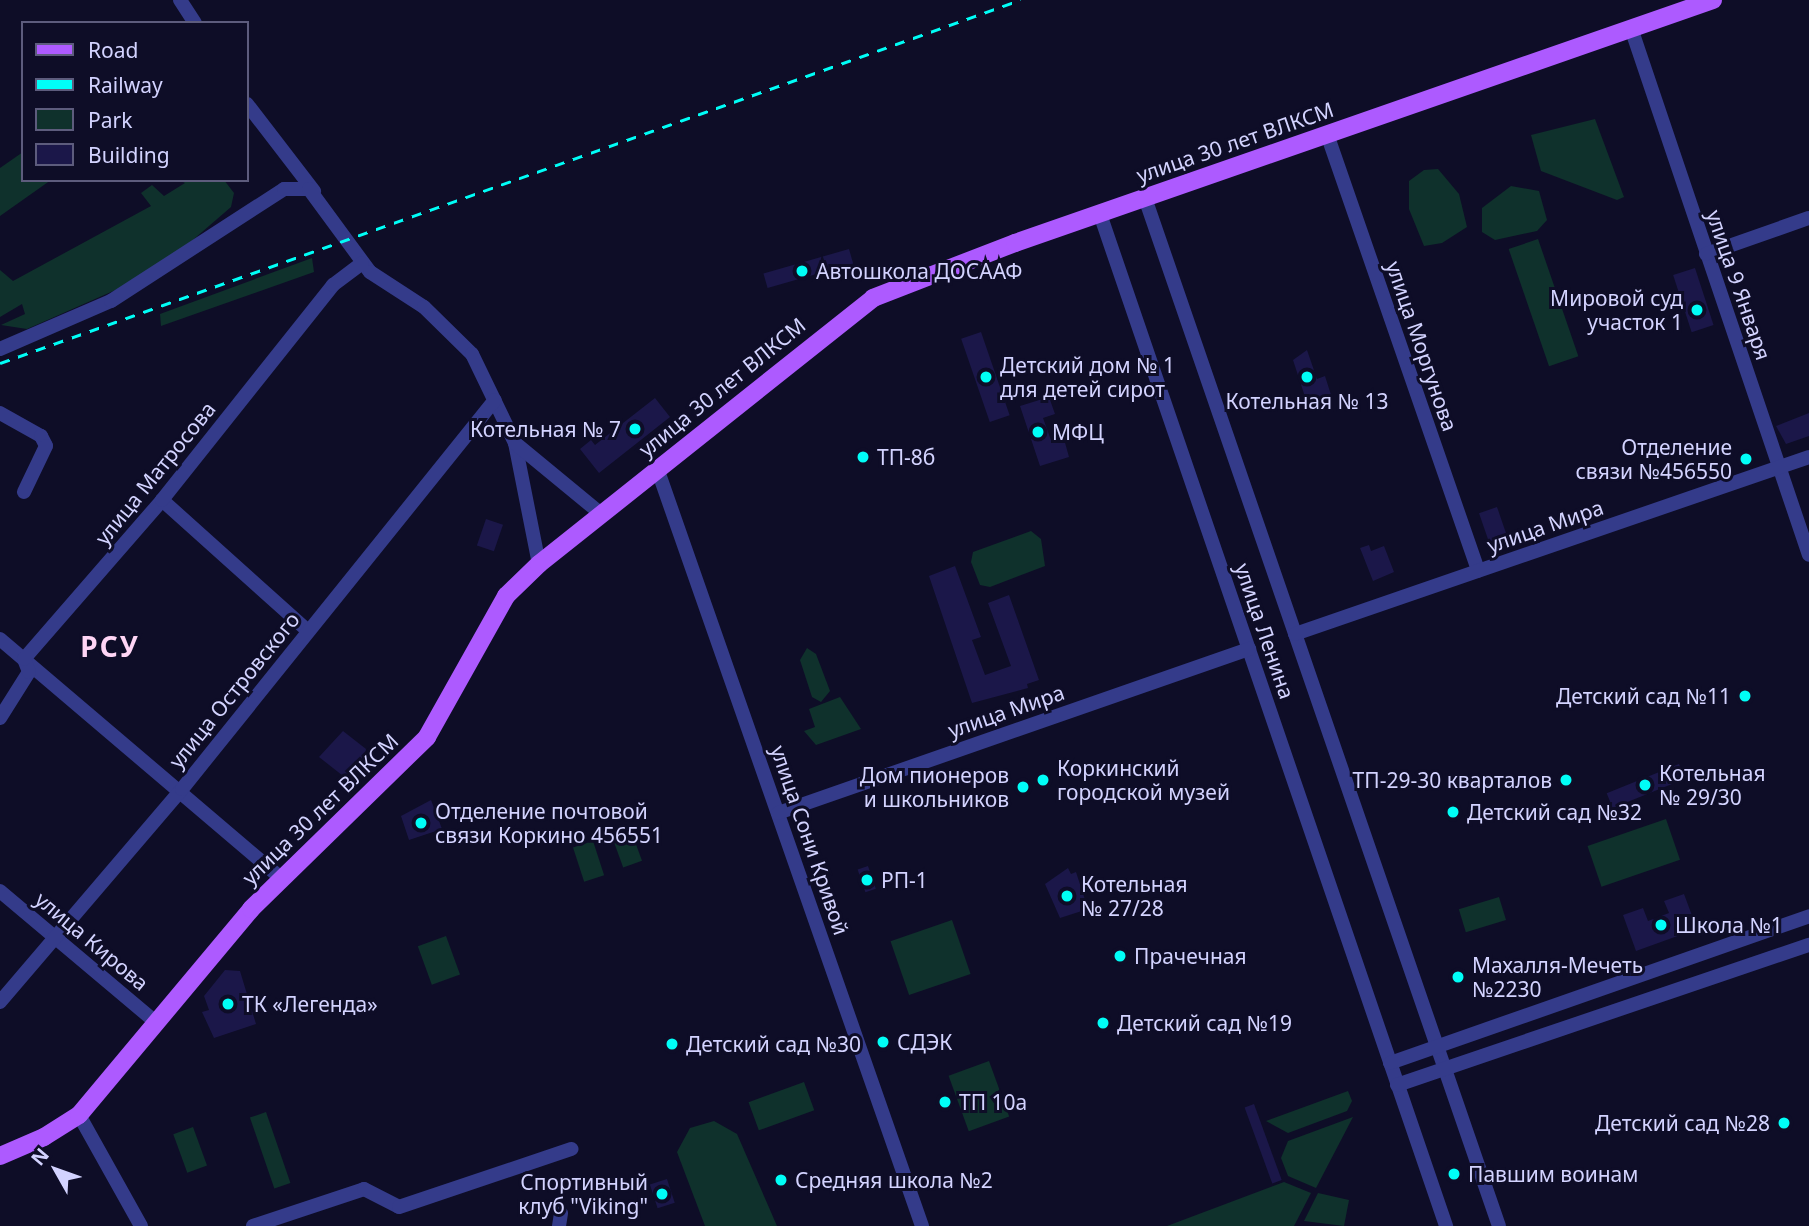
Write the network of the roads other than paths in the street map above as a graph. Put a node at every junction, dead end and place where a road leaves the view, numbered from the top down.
1 (180, 0) edge
2 (1713, 0) edge
3 (194, 21) edge
4 (1631, 28) junction
5 (248, 105) edge
6 (1327, 134) junction
7 (317, 195) junction
8 (1145, 198) junction
9 (1100, 214) junction
10 (1809, 218) edge
11 (1706, 254) junction
12 (362, 263) junction
13 (3, 343) edge
14 (495, 400) junction
15 (0, 413) edge
16 (515, 443) junction
17 (1809, 457) edge
18 (657, 468) junction
19 (1779, 468) junction
20 (24, 492) dead end
21 (162, 500) junction
22 (600, 513) junction
23 (1809, 555) edge
24 (539, 564) junction
25 (1478, 571) junction
26 (308, 631) junction
27 (1295, 634) junction
28 (0, 639) edge
29 (1249, 649) junction
30 (24, 659) junction
31 (0, 718) edge
32 (182, 789) junction
33 (778, 813) junction
34 (281, 878) junction
35 (0, 891) edge
36 (1809, 916) edge
37 (57, 939) junction
38 (1809, 945) edge
39 (0, 1002) edge
40 (157, 1023) junction
41 (1437, 1045) junction
42 (1390, 1063) junction
43 (1445, 1068) junction
44 (1397, 1085) junction
45 (79, 1115) junction
46 (571, 1149) dead end
47 (0, 1156) edge
48 (141, 1226) edge
49 (253, 1226) edge
50 (922, 1226) edge
51 (1446, 1226) edge
52 (1499, 1226) edge

1 - 3 street
2 - 4 main road, улица 30 лет ВЛКСМ
4 - 6 main road, улица 30 лет ВЛКСМ
4 - 11 street, улица 9 Января
5 - 7 street
6 - 8 main road, улица 30 лет ВЛКСМ
6 - 25 street, улица Моргунова
7 - 12 street
7 - 13 street
8 - 9 main road, улица 30 лет ВЛКСМ
8 - 27 street, улица Ленина
9 - 18 main road, улица 30 лет ВЛКСМ
9 - 29 street, улица Ленина
10 - 11 street
11 - 19 street, улица 9 Января
12 - 14 street
12 - 21 street, улица Матросова
14 - 16 street
14 - 26 street, улица Островского
15 - 20 street
16 - 22 street
16 - 24 street
17 - 19 street, улица Мира
18 - 22 main road, улица 30 лет ВЛКСМ
18 - 33 street, улица Сони Кривой
19 - 23 street, улица 9 Января
19 - 25 street, улица Мира
21 - 26 street
21 - 30 street, улица Матросова
22 - 24 main road, улица 30 лет ВЛКСМ
24 - 34 main road, улица 30 лет ВЛКСМ
25 - 27 street, улица Мира
26 - 32 street, улица Островского
27 - 41 street, улица Ленина
28 - 30 street
29 - 33 street, улица Мира
29 - 42 street, улица Ленина
30 - 31 street, улица Матросова
30 - 32 street
32 - 34 street
32 - 37 street, улица Островского
33 - 50 street, улица Сони Кривой
34 - 40 main road, улица 30 лет ВЛКСМ
35 - 37 street, улица Кирова
36 - 41 street
37 - 39 street, улица Островского
37 - 40 street, улица Кирова
38 - 43 street
40 - 45 main road, улица 30 лет ВЛКСМ
41 - 42 street
41 - 43 street, улица Ленина
42 - 44 street, улица Ленина
43 - 44 street
43 - 52 street, улица Ленина
44 - 51 street, улица Ленина
45 - 47 main road, улица 30 лет ВЛКСМ
45 - 48 street
46 - 49 street

